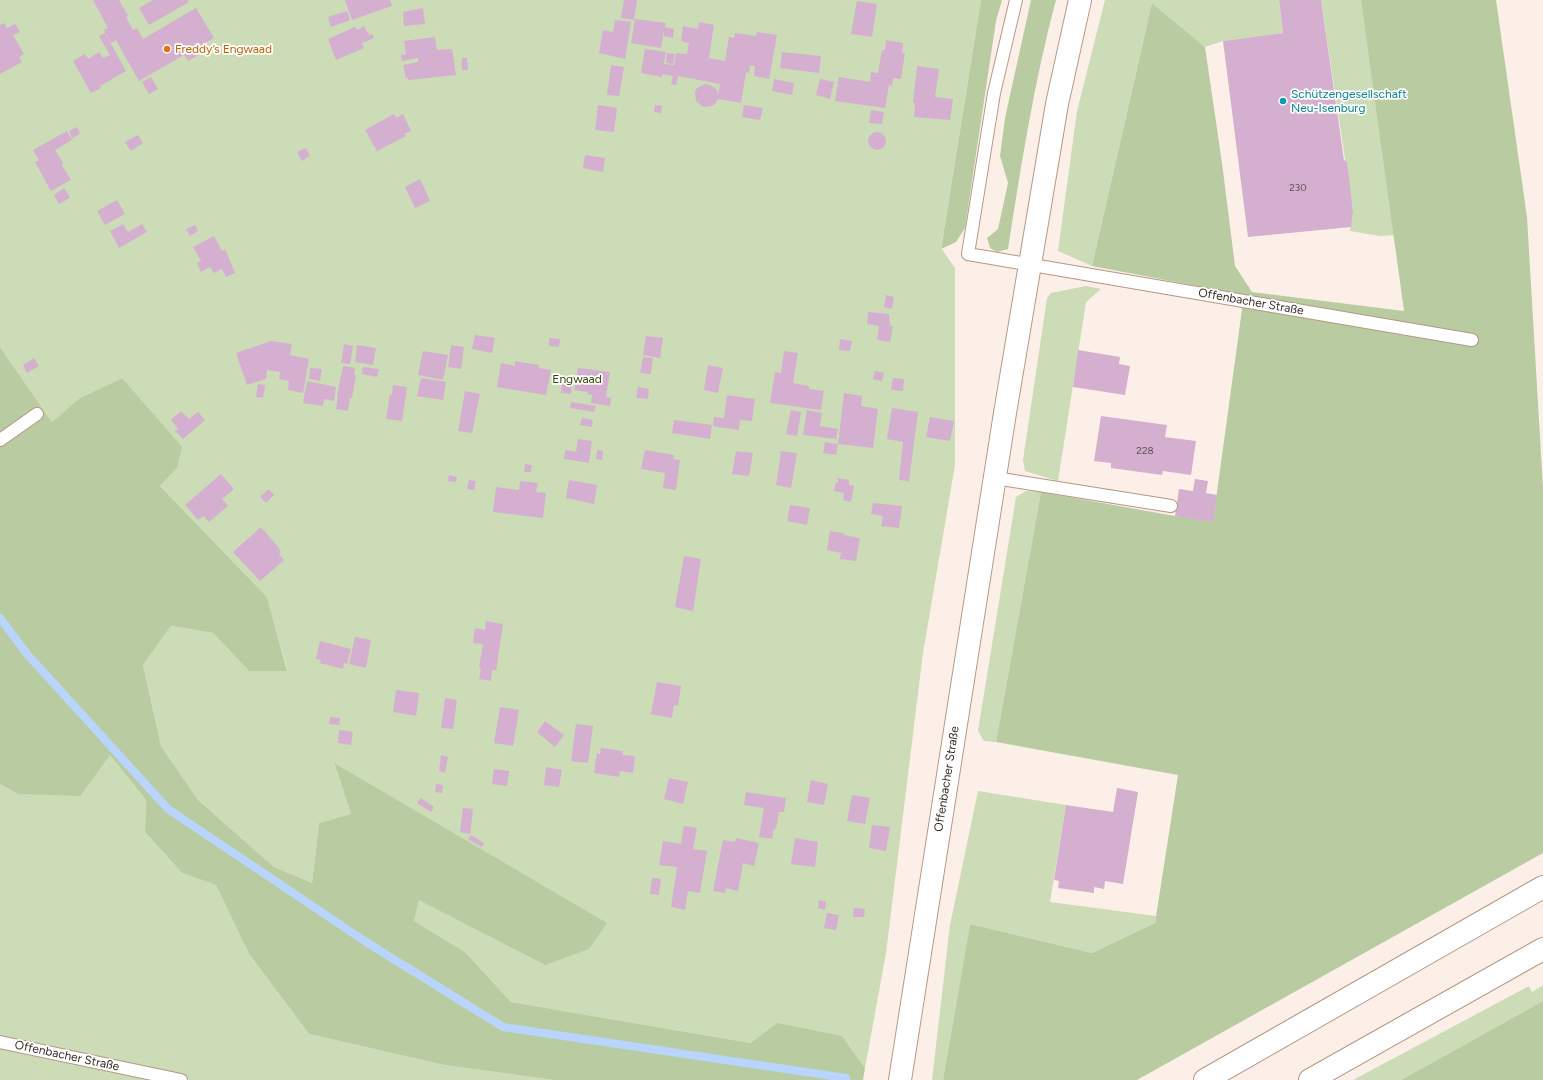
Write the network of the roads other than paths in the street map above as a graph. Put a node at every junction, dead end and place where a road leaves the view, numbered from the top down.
1 (1016, 0) edge
2 (1080, 0) edge
3 (1030, 264) junction
4 (1472, 340) dead end
5 (37, 414) dead end
6 (0, 440) edge
7 (995, 478) junction
8 (1171, 506) dead end
9 (1543, 887) edge
10 (1543, 949) edge
11 (0, 1042) edge
12 (181, 1080) edge
13 (900, 1080) edge
14 (1205, 1080) edge
15 (1310, 1080) edge

1 - 3 lane
2 - 3 main road, Offenbacher Straße
3 - 4 lane, Offenbacher Straße
3 - 7 main road, Offenbacher Straße
5 - 6 lane
7 - 8 lane
7 - 13 main road, Offenbacher Straße
9 - 14 main road
10 - 15 main road
11 - 12 lane, Offenbacher Straße

